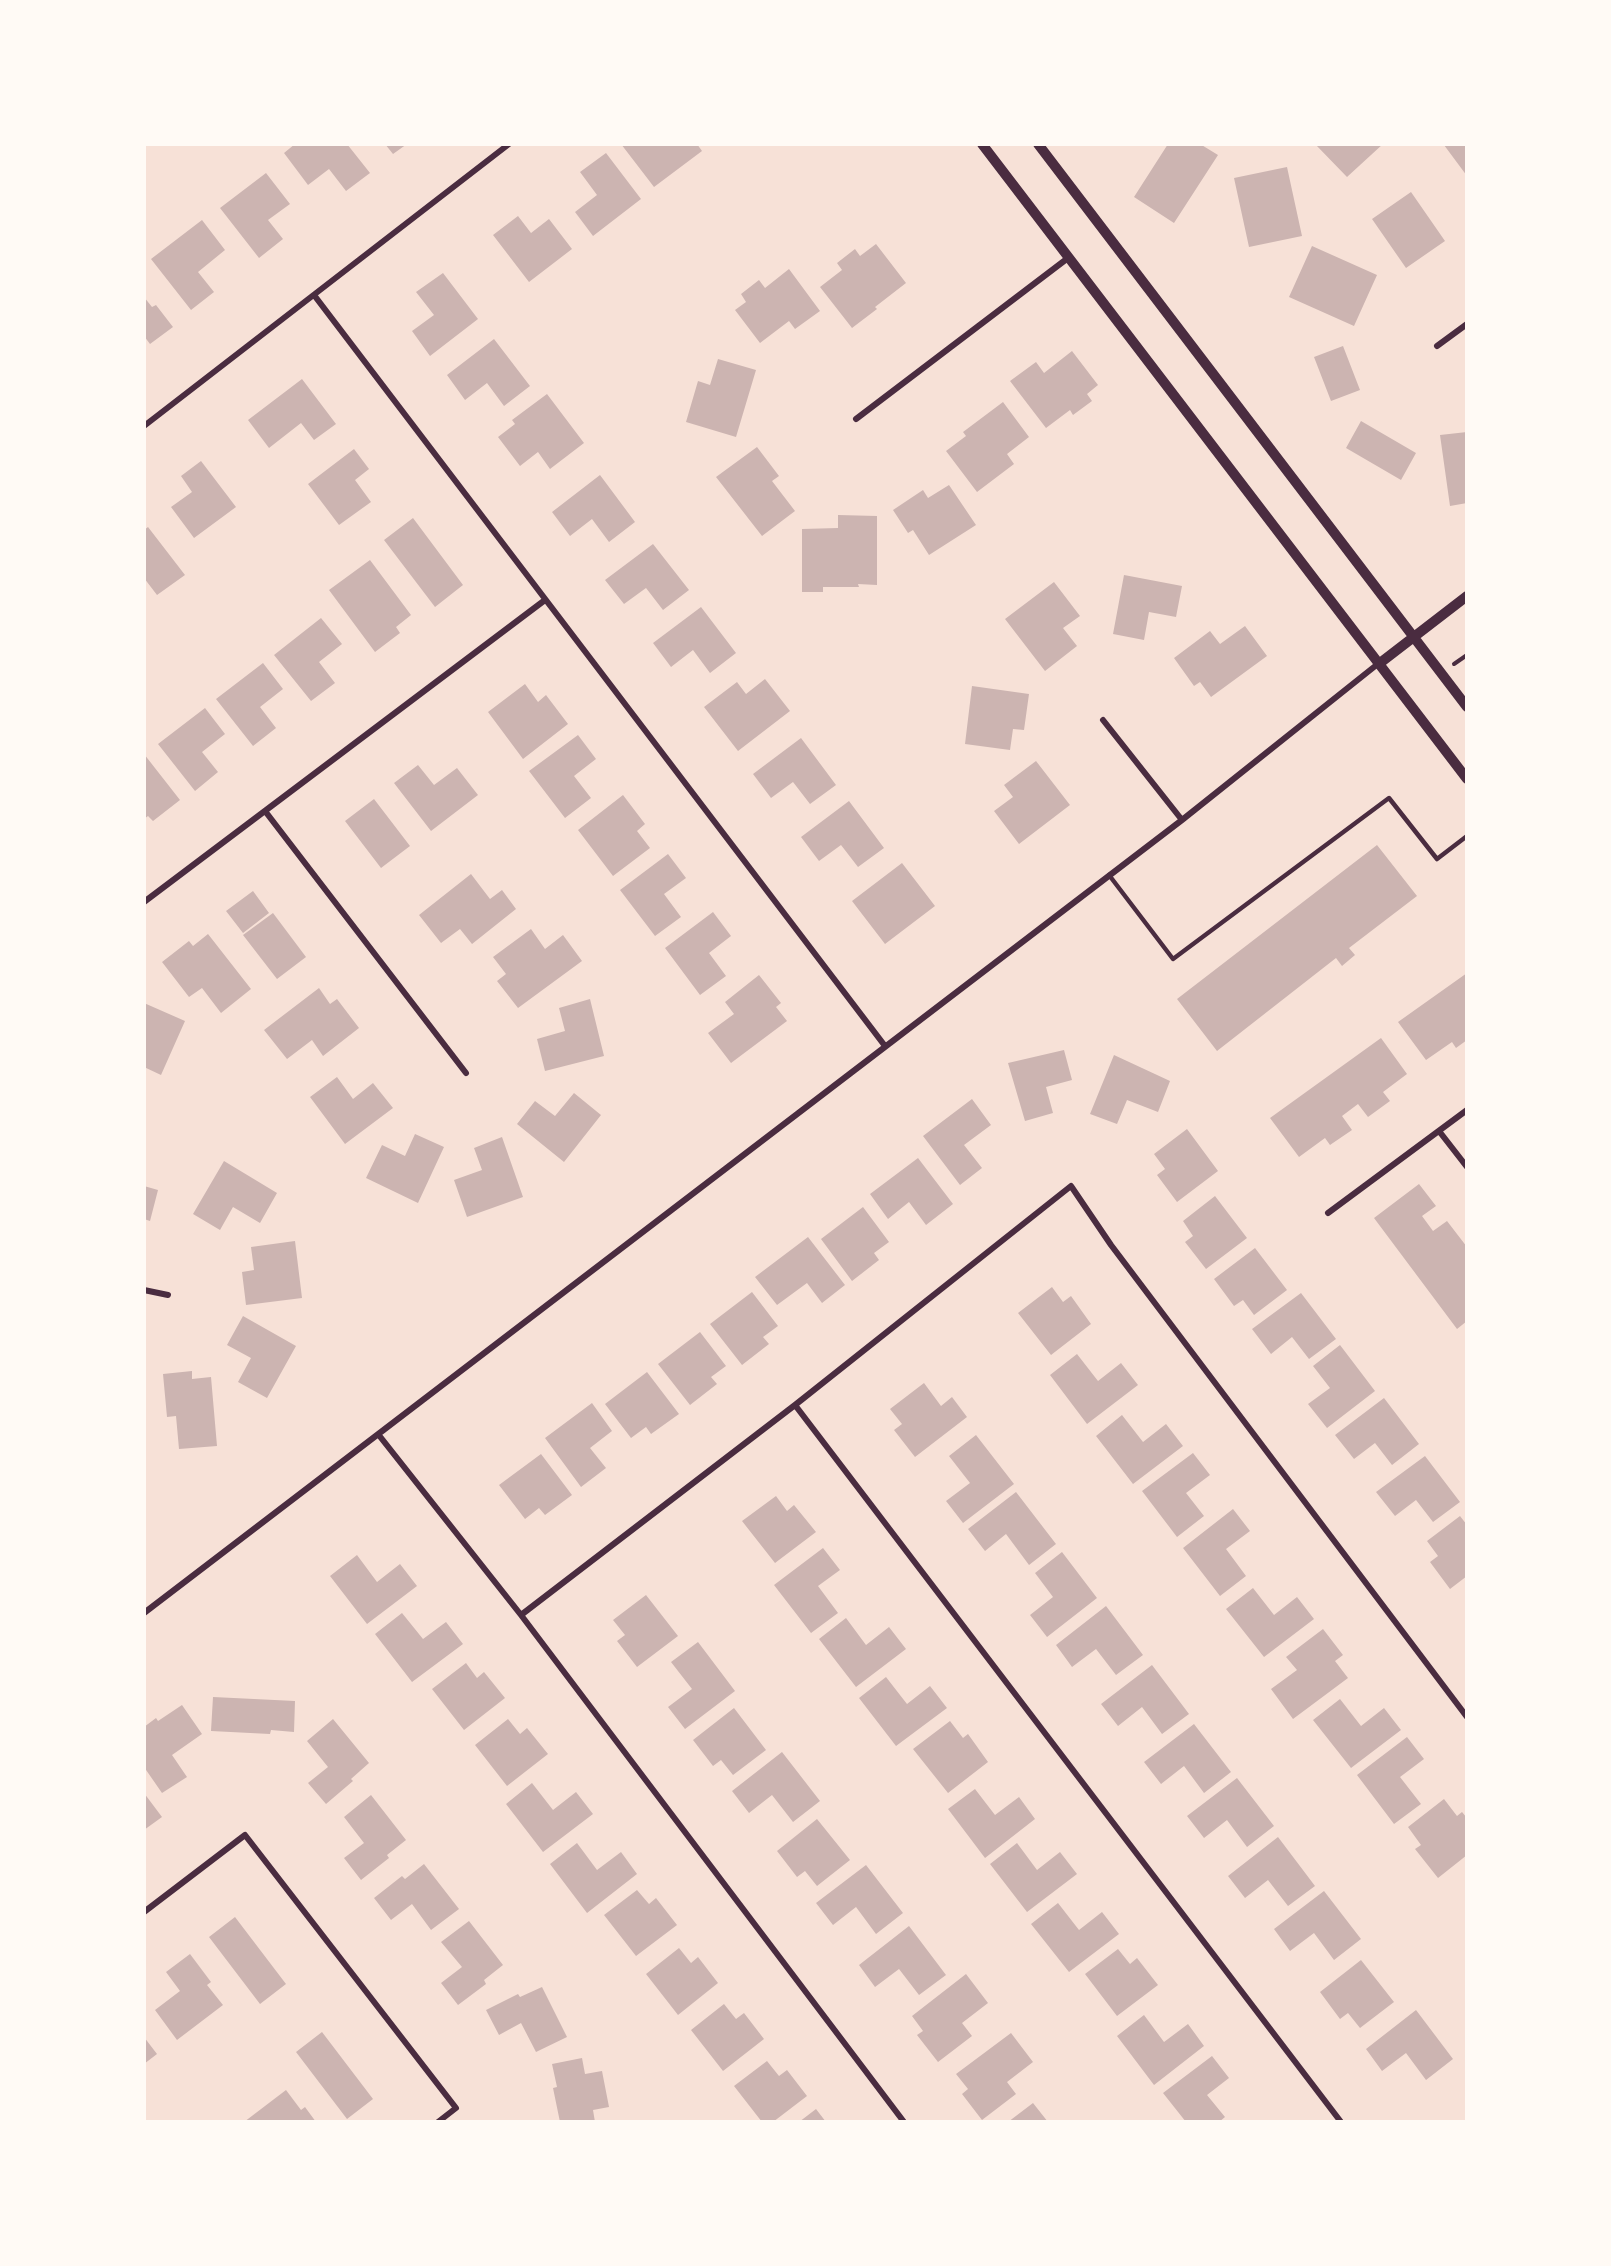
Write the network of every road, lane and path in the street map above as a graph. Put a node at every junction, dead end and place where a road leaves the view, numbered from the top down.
1 (510, 144) edge
2 (982, 144) edge
3 (1038, 144) edge
4 (1068, 258) junction
5 (314, 295) junction
6 (1467, 324) edge
7 (1437, 346) dead end
8 (856, 419) dead end
9 (144, 426) edge
10 (1467, 596) edge
11 (545, 600) junction
12 (1414, 637) junction
13 (1380, 663) junction
14 (1467, 707) edge
15 (1103, 720) dead end
16 (1467, 779) edge
17 (265, 811) junction
18 (1182, 820) junction
19 (1467, 836) edge
20 (1109, 875) junction
21 (144, 902) edge
22 (885, 1046) junction
23 (466, 1073) dead end
24 (1467, 1110) edge
25 (1439, 1131) junction
26 (1467, 1167) edge
27 (1328, 1213) dead end
28 (144, 1290) edge
29 (168, 1295) dead end
30 (795, 1405) junction
31 (378, 1434) junction
32 (144, 1613) edge
33 (521, 1615) junction
34 (1467, 1717) edge
35 (144, 1912) edge
36 (438, 2122) edge
37 (903, 2122) edge
38 (1341, 2122) edge

1 - 5 street
2 - 4 street
3 - 12 street
4 - 8 street
4 - 13 street
5 - 9 street
5 - 11 street
6 - 7 street
10 - 12 street
11 - 17 street
11 - 22 street
12 - 13 street
12 - 14 street
13 - 16 street
13 - 18 street
15 - 18 street
17 - 21 street
17 - 23 street
18 - 20 street
19 - 20 lane
20 - 22 street
22 - 31 street
24 - 25 street
25 - 26 street
25 - 27 street
28 - 29 street
30 - 33 street
30 - 34 street
30 - 38 street
31 - 32 street
31 - 33 street
33 - 37 street
35 - 36 street

